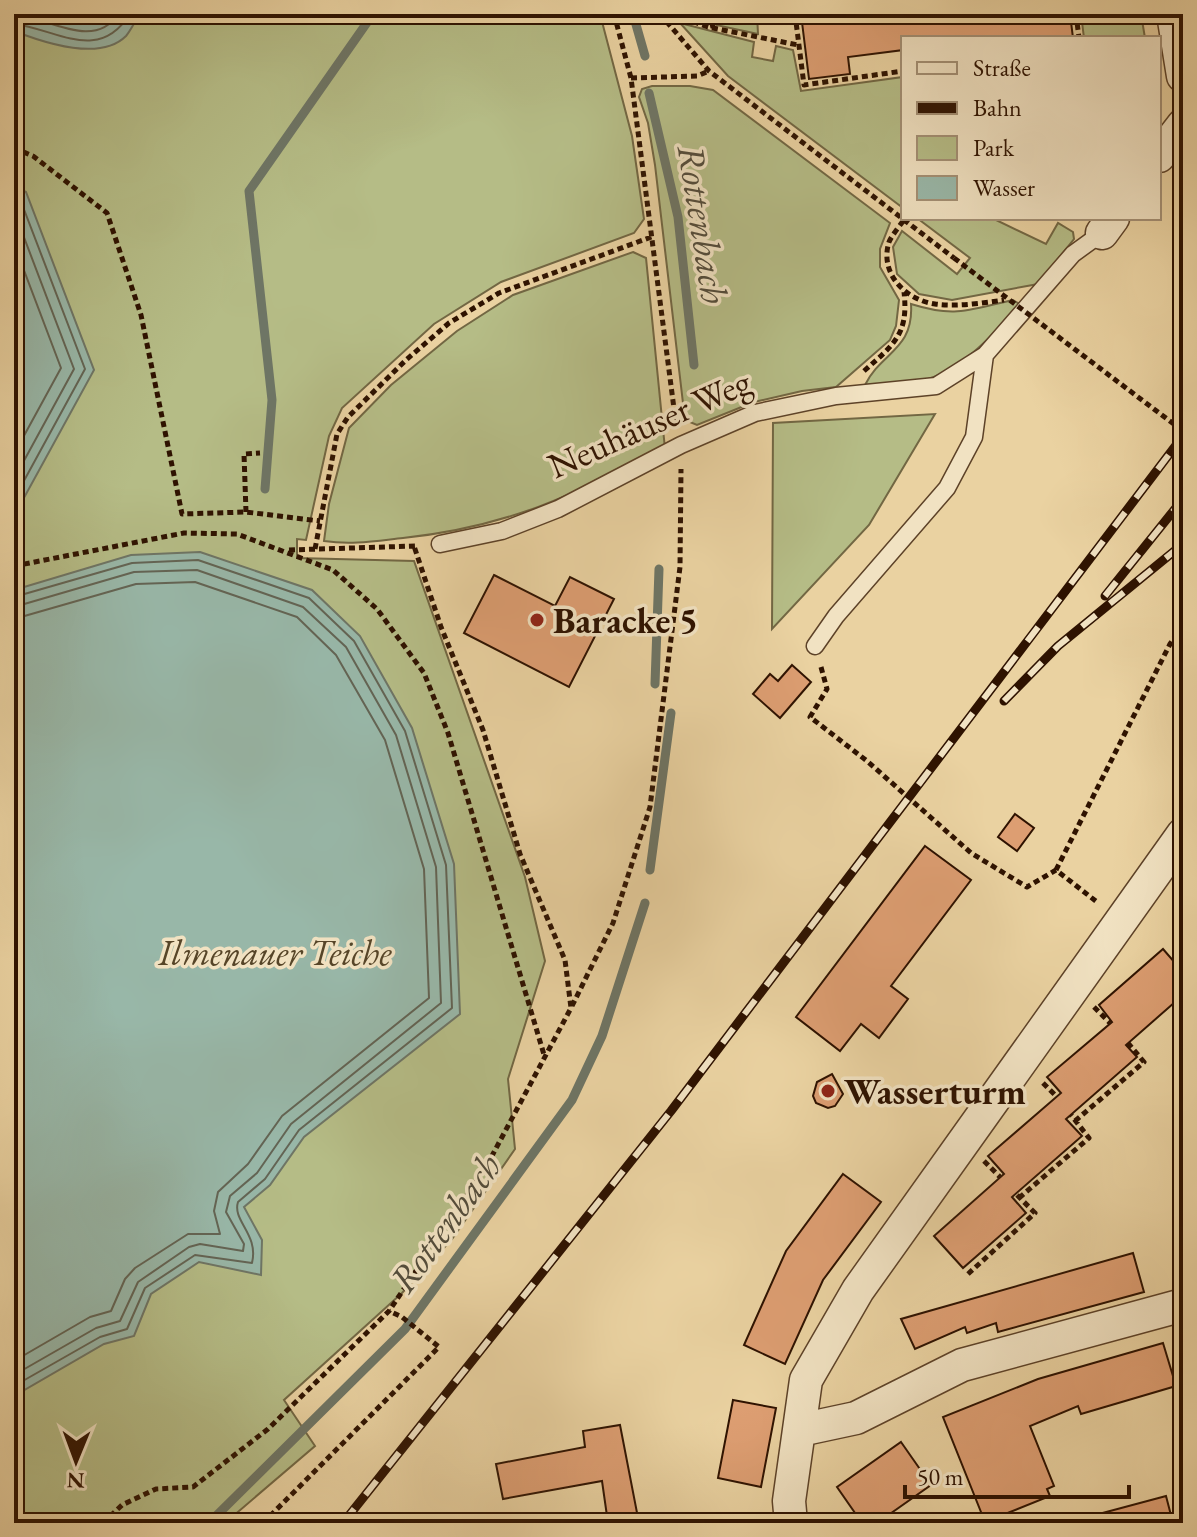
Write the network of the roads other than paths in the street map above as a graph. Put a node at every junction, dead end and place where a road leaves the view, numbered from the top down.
1 (1173, 14) edge
2 (1183, 76) edge
3 (1183, 125) edge
4 (1161, 153) edge
5 (1108, 226) edge
6 (985, 355) junction
7 (440, 544) road end
8 (815, 646) road end
9 (1183, 834) edge
10 (1183, 1305) edge
11 (800, 1430) junction
12 (791, 1523) edge

1 - 2 street
3 - 4 street
5 - 6 lane, Neuhäuser Weg
6 - 7 lane, Neuhäuser Weg
6 - 8 lane
9 - 11 street
10 - 11 street
11 - 12 street

